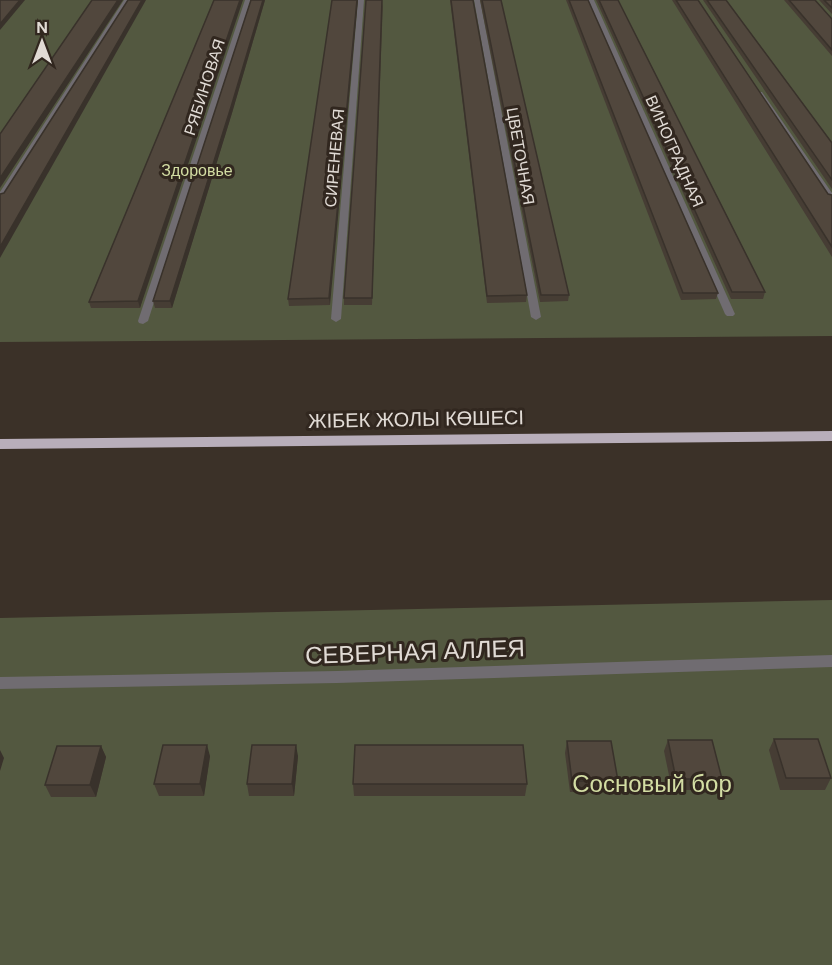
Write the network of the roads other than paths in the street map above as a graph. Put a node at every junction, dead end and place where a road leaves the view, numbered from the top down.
1 (127, 0) edge
2 (248, 0) edge
3 (361, 0) edge
4 (477, 0) edge
5 (591, 0) edge
6 (755, 86) edge
7 (0, 198) edge
8 (832, 199) edge
9 (730, 314) dead end
10 (536, 317) dead end
11 (336, 319) dead end
12 (143, 321) dead end
13 (832, 436) edge
14 (0, 444) edge
15 (832, 661) edge
16 (0, 683) edge

1 - 7 street
2 - 12 street, РЯБИНОВАЯ
3 - 11 street, СИРЕНЕВАЯ
4 - 10 street, ЦВЕТОЧНАЯ
5 - 9 street, ВИНОГРАДНАЯ
6 - 8 street
13 - 14 highway, ЖІБЕК ЖОЛЫ КӨШЕСІ
15 - 16 street, СЕВЕРНАЯ АЛЛЕЯ

